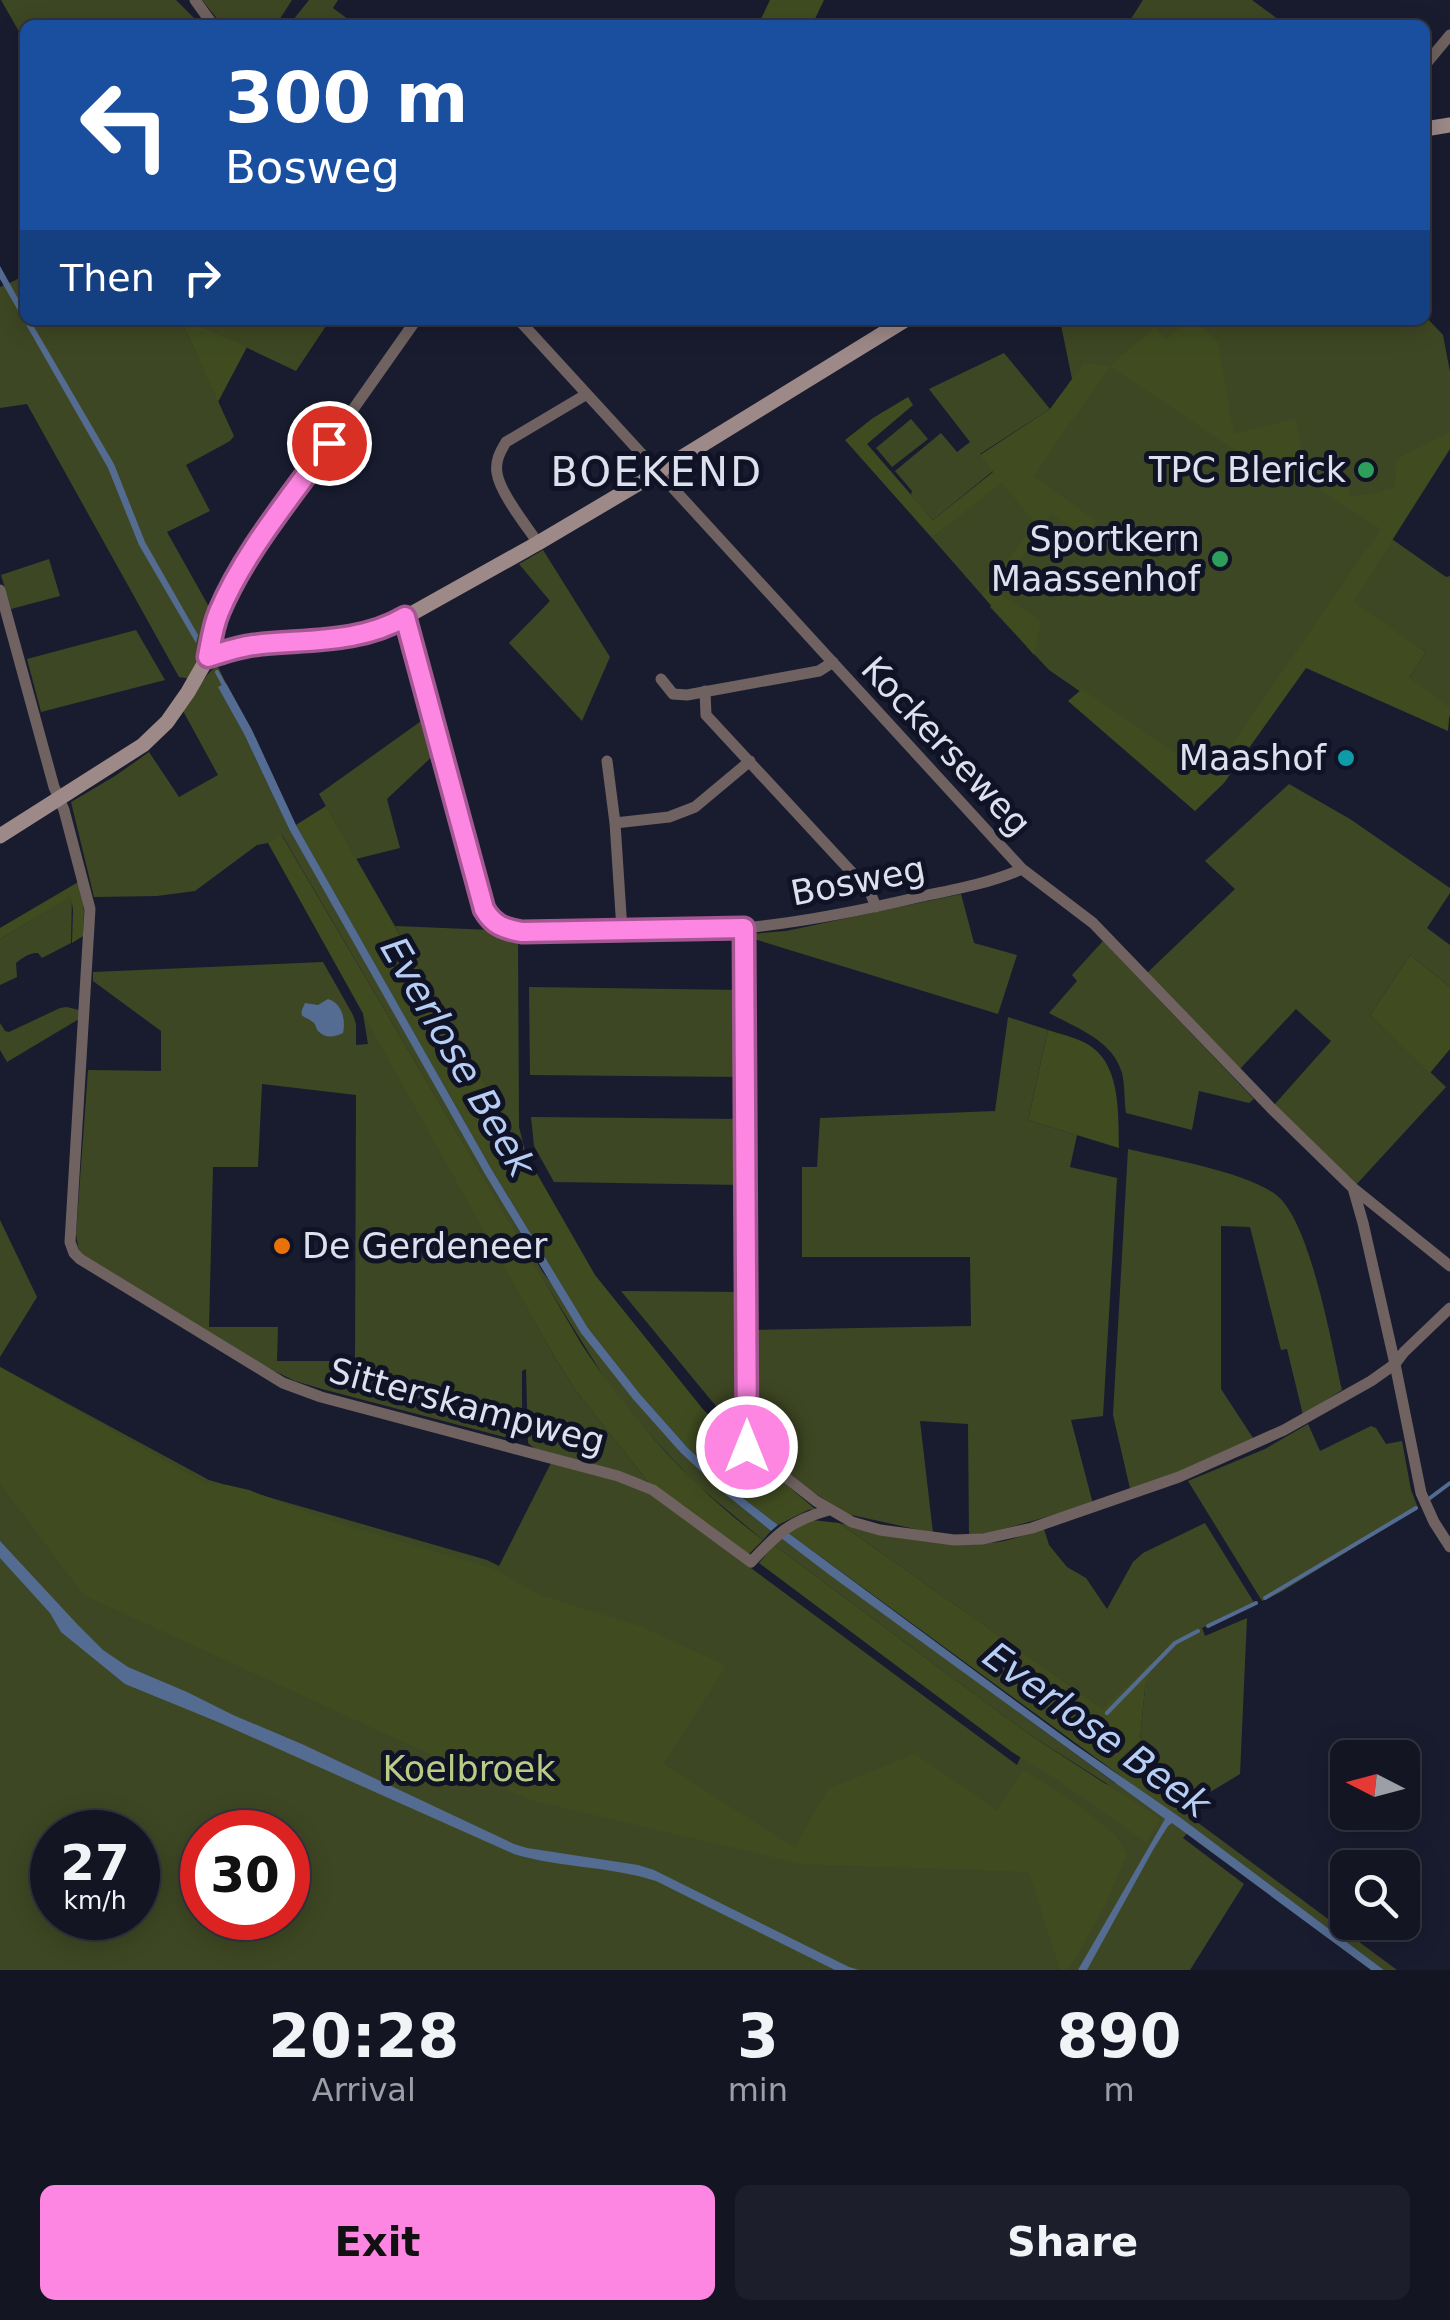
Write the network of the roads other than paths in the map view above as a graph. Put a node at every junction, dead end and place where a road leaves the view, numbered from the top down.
1 (1450, 36) edge
2 (1430, 59) edge
3 (412, 325) edge
4 (524, 325) edge
5 (896, 325) edge
6 (586, 394) junction
7 (658, 472) junction
8 (538, 543) junction
9 (0, 590) edge
10 (405, 617) junction
11 (208, 657) junction
12 (832, 662) junction
13 (661, 679) dead end
14 (705, 691) junction
15 (607, 761) dead end
16 (750, 761) junction
17 (60, 800) junction
18 (615, 823) junction
19 (0, 836) edge
20 (1022, 869) junction
21 (876, 907) junction
22 (744, 928) junction
23 (622, 930) junction
24 (1352, 1188) junction
25 (1450, 1266) edge
26 (1450, 1308) edge
27 (1395, 1364) junction
28 (828, 1510) junction
29 (1450, 1547) edge

1 - 2 street
3 - 11 street
4 - 6 street, Kockerseweg
5 - 7 street
6 - 7 street, Kockerseweg
6 - 8 street
7 - 8 street
7 - 12 street, Kockerseweg
8 - 10 street
9 - 17 street, Sitterskampweg
10 - 11 street
10 - 23 street, Bosweg
11 - 17 street
12 - 14 street
12 - 20 street, Kockerseweg
13 - 14 street
14 - 16 street
15 - 18 street
16 - 18 street
16 - 21 street
17 - 19 street
17 - 28 street, Sitterskampweg
18 - 23 street
20 - 21 street, Bosweg
20 - 24 street, Kockerseweg
21 - 22 street, Bosweg
22 - 23 street, Bosweg
22 - 28 street
24 - 25 street, Kockerseweg
24 - 27 street, Kockerseweg
26 - 27 street
27 - 28 street
27 - 29 street, Kockerseweg

